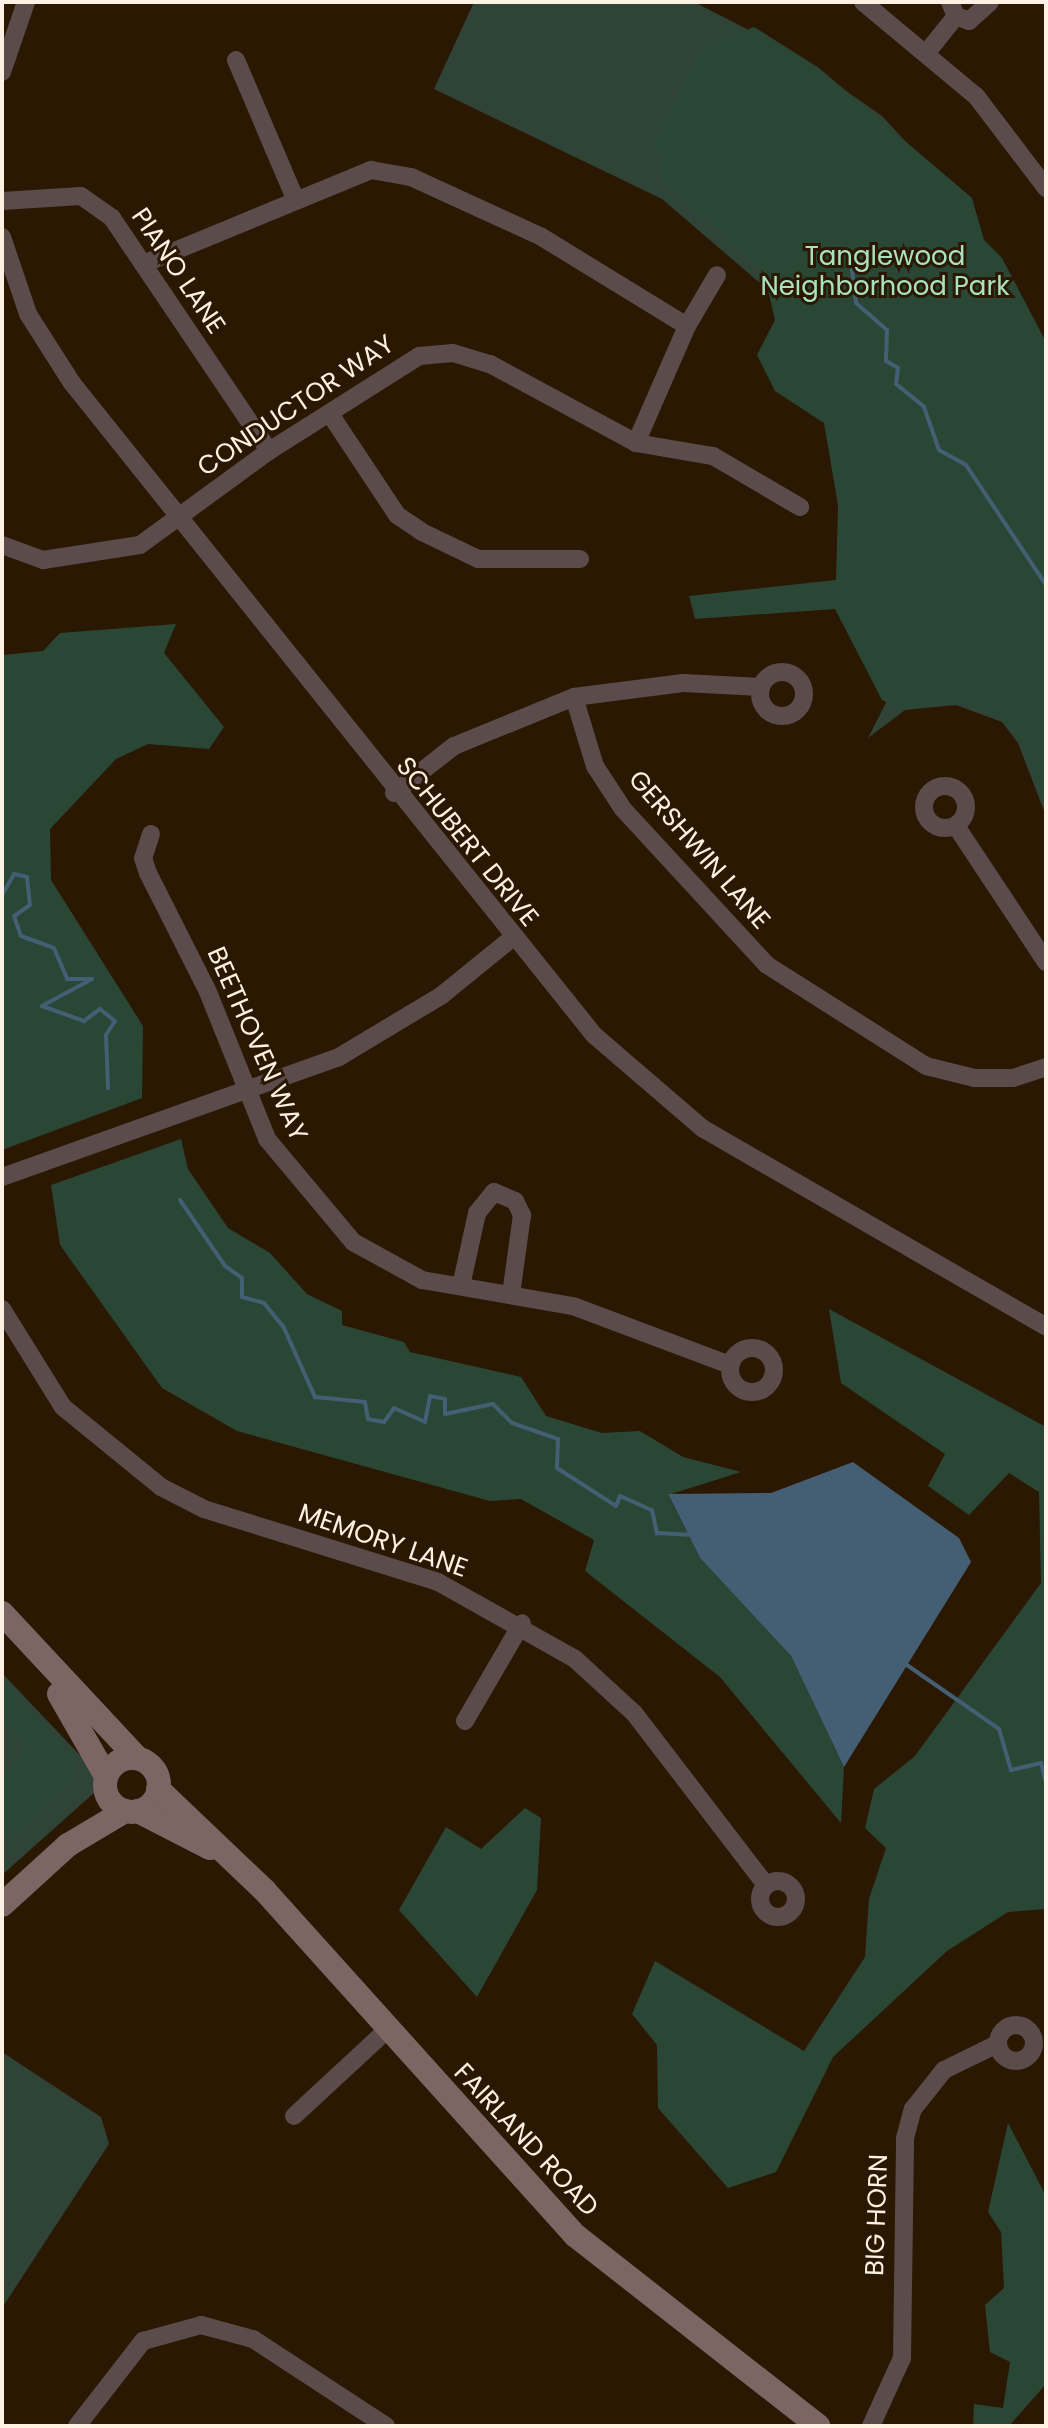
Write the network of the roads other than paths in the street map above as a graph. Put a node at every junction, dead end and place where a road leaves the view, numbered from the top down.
1 (26, 2) edge
2 (863, 2) edge
3 (990, 2) edge
4 (953, 9) edge
5 (928, 51) junction
6 (236, 60) dead end
7 (2, 72) edge
8 (1046, 188) edge
9 (294, 196) junction
10 (2, 201) edge
11 (2, 237) edge
12 (143, 264) junction
13 (717, 275) dead end
14 (687, 326) junction
15 (330, 414) junction
16 (636, 443) junction
17 (269, 451) junction
18 (800, 507) dead end
19 (176, 521) junction
20 (2, 545) edge
21 (580, 559) dead end
22 (761, 687) dead end
23 (574, 697) junction
24 (394, 793) junction
25 (956, 826) dead end
26 (151, 834) dead end
27 (511, 939) junction
28 (1046, 962) edge
29 (1046, 1067) edge
30 (247, 1092) junction
31 (2, 1177) edge
32 (461, 1286) junction
33 (511, 1294) junction
34 (2, 1309) edge
35 (1046, 1327) edge
36 (730, 1365) dead end
37 (2, 1613) edge
38 (522, 1623) junction
39 (2, 1634) edge
40 (465, 1721) dead end
41 (137, 1758) junction
42 (106, 1784) junction
43 (158, 1789) junction
44 (132, 1811) junction
45 (68, 1845) junction
46 (227, 1855) junction
47 (766, 1885) dead end
48 (2, 1905) edge
49 (387, 2030) junction
50 (997, 2044) dead end
51 (294, 2116) dead end
52 (77, 2426) edge
53 (386, 2426) edge
54 (818, 2426) edge
55 (871, 2426) edge

1 - 7 street
2 - 5 street
3 - 4 street
4 - 5 street
5 - 8 street
6 - 9 street
9 - 12 street
9 - 14 street
10 - 12 street, PIANO LANE
11 - 19 street, SCHUBERT DRIVE
12 - 17 street, PIANO LANE
13 - 14 street
14 - 16 street
15 - 16 street, CONDUCTOR WAY
15 - 17 street, CONDUCTOR WAY
15 - 21 street
16 - 18 street, CONDUCTOR WAY
17 - 19 street, CONDUCTOR WAY
19 - 20 street, CONDUCTOR WAY
19 - 24 street, SCHUBERT DRIVE
22 - 23 street
23 - 24 street
23 - 29 street, GERSHWIN LANE
24 - 27 street, SCHUBERT DRIVE
25 - 28 street
26 - 30 street, BEETHOVEN WAY
27 - 30 street
27 - 35 street, SCHUBERT DRIVE
30 - 31 street
30 - 32 street, BEETHOVEN WAY
32 - 33 street, BEETHOVEN WAY
32 - 33 street
33 - 36 street, BEETHOVEN WAY
34 - 38 street, MEMORY LANE
37 - 41 main road
38 - 40 street
38 - 47 street, MEMORY LANE
39 - 42 main road
41 - 42 main road
41 - 43 main road
42 - 44 main road
42 - 45 main road
43 - 44 main road
43 - 46 main road, FAIRLAND ROAD
44 - 45 main road
44 - 46 main road, FAIRLAND ROAD
45 - 48 main road
46 - 49 main road, FAIRLAND ROAD
49 - 51 street
49 - 54 main road, FAIRLAND ROAD
50 - 55 street, BIG HORN
52 - 53 street

